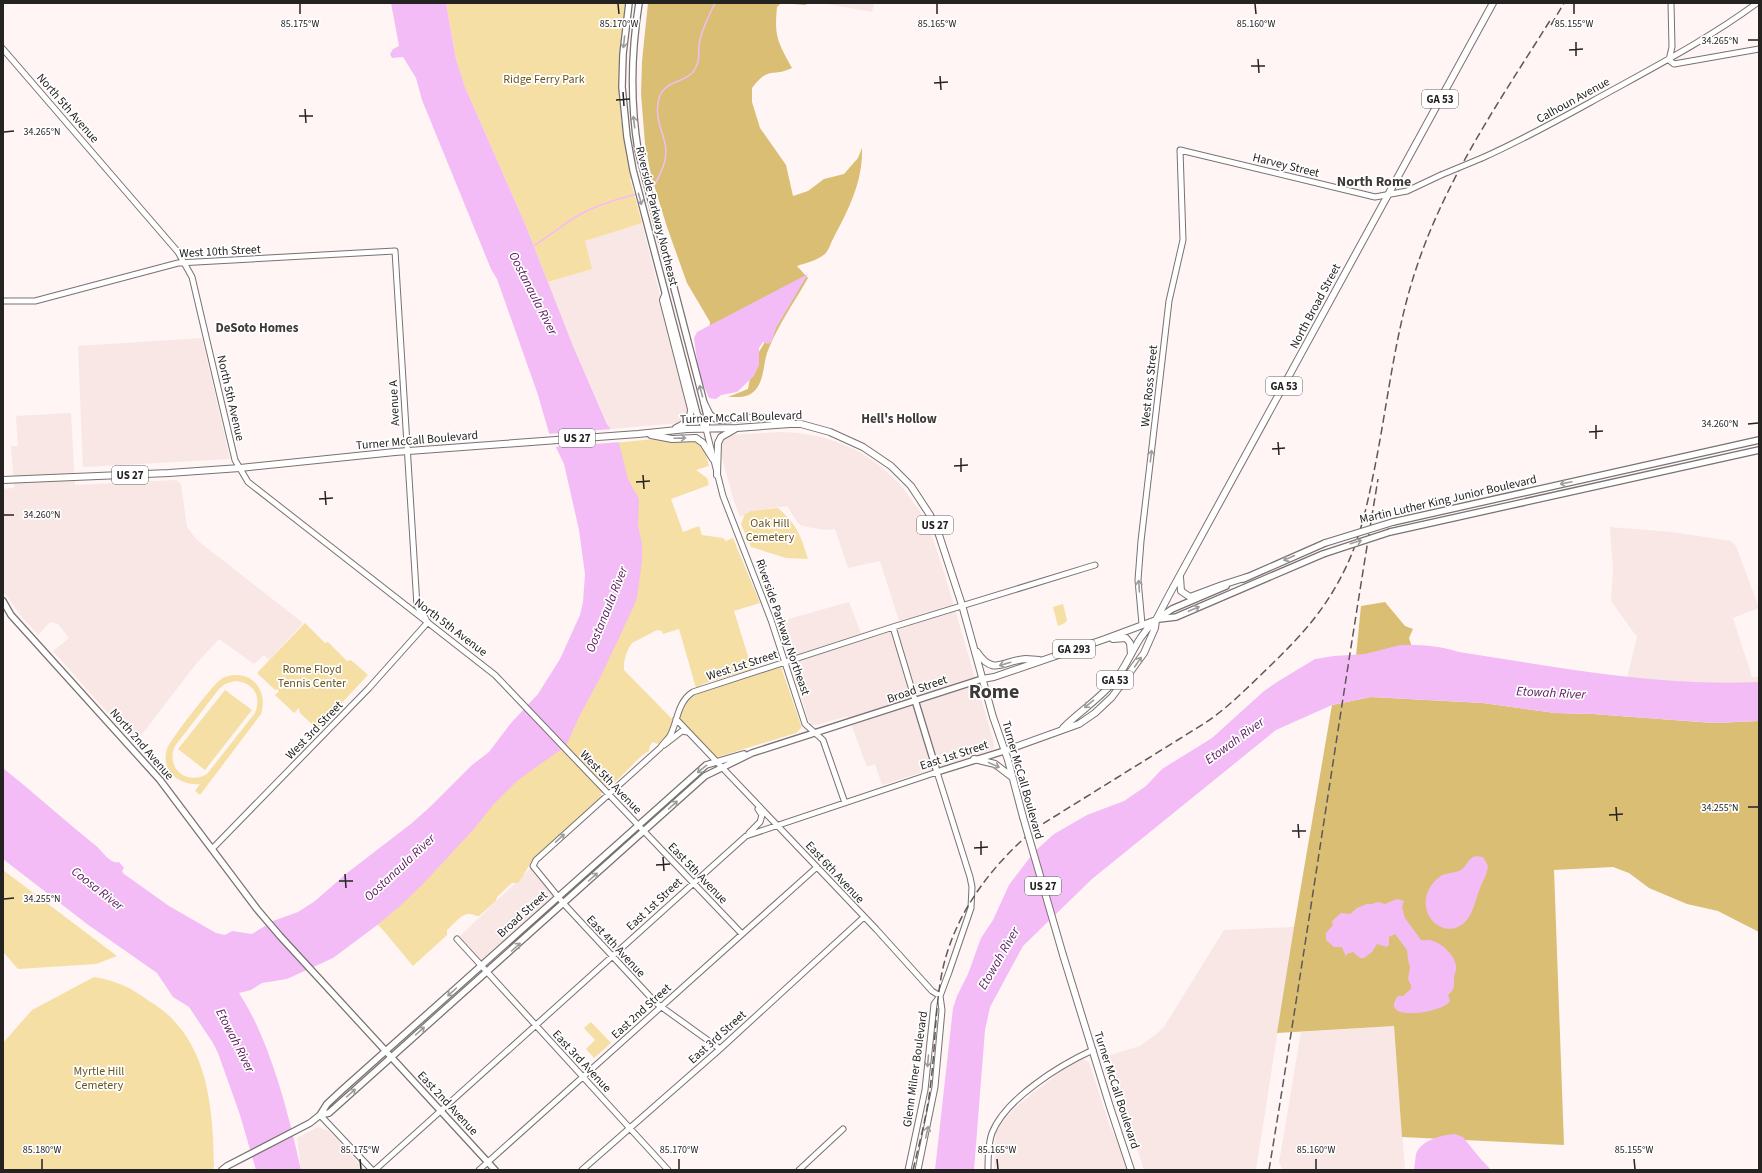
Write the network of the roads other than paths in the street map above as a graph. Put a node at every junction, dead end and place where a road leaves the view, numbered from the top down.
1 (629, 3) edge
2 (639, 3) edge
3 (1493, 3) edge
4 (1671, 3) edge
5 (1758, 3) edge
6 (3, 48) edge
7 (1759, 49) edge
8 (1669, 60) junction
9 (1180, 150) joint
10 (1388, 196) junction
11 (395, 251) joint
12 (185, 263) junction
13 (666, 295) junction
14 (3, 301) edge
15 (704, 403) junction
16 (790, 424) junction
17 (737, 428) junction
18 (706, 429) junction
19 (671, 430) junction
20 (640, 434) junction
21 (1759, 440) edge
22 (1759, 450) edge
23 (407, 451) junction
24 (712, 458) junction
25 (240, 468) junction
26 (717, 475) junction
27 (3, 480) edge
28 (1095, 565) dead end
29 (1180, 577) junction
30 (1247, 577) junction
31 (3, 601) edge
32 (962, 606) junction
33 (1156, 620) junction
34 (428, 622) junction
35 (1142, 624) junction
36 (893, 627) junction
37 (1105, 639) junction
38 (974, 649) junction
39 (1131, 654) junction
40 (1042, 660) junction
41 (785, 662) junction
42 (982, 679) junction
43 (915, 700) junction
44 (676, 719) junction
45 (1061, 730) junction
46 (688, 733) junction
47 (816, 733) junction
48 (660, 748) junction
49 (1004, 751) junction
50 (570, 753) joint
51 (752, 753) junction
52 (974, 759) junction
53 (716, 762) junction
54 (722, 768) junction
55 (937, 772) junction
56 (1012, 777) junction
57 (609, 794) junction
58 (751, 798) junction
59 (845, 803) junction
60 (638, 825) junction
61 (776, 826) junction
62 (644, 831) junction
63 (746, 836) junction
64 (212, 849) junction
65 (533, 866) joint
66 (817, 867) junction
67 (694, 883) junction
68 (558, 896) junction
69 (564, 904) junction
70 (864, 917) junction
71 (742, 934) junction
72 (457, 939) dead end
73 (613, 957) junction
74 (481, 966) junction
75 (486, 972) junction
76 (327, 986) joint
77 (940, 996) junction
78 (661, 1007) junction
79 (535, 1025) junction
80 (720, 1049) junction
81 (1093, 1050) junction
82 (386, 1051) junction
83 (391, 1057) junction
84 (582, 1077) junction
85 (440, 1111) junction
86 (320, 1115) junction
87 (629, 1128) junction
88 (843, 1129) dead end
89 (488, 1162) junction
90 (222, 1170) edge
91 (374, 1170) edge
92 (479, 1170) edge
93 (495, 1170) edge
94 (582, 1170) edge
95 (668, 1170) edge
96 (799, 1170) edge
97 (908, 1170) edge
98 (918, 1170) edge
99 (988, 1170) edge
100 (1131, 1170) edge

1 -> 13 main road, Riverside Parkway Northeast
15 -> 2 main road, Riverside Parkway Northeast
3 - 10 main road, North Broad Street / GA 53
4 - 8 street
5 - 8 street, Calhoun Avenue
6 - 12 street, North 5th Avenue
7 - 8 street
8 - 10 street, Calhoun Avenue, bridge
9 - 10 street, Harvey Street
35 -> 9 street, West Ross Street
10 - 29 main road, North Broad Street / GA 53
11 - 12 street, West 10th Street
11 - 23 street, Avenue A
12 - 14 street, West 10th Street
12 - 25 street, North 5th Avenue
13 - 18 main road, Riverside Parkway Northeast
13 - 19 main road
15 - 16 main road
15 - 18 main road, Riverside Parkway Northeast
16 - 17 main road, Turner McCall Boulevard / US 27
16 - 32 main road, Turner McCall Boulevard / US 27
17 - 18 main road, Turner McCall Boulevard / US 27
17 - 26 main road
18 - 19 main road, Turner McCall Boulevard / US 27
18 - 24 street, Riverside Parkway Northeast
19 - 20 main road, Turner McCall Boulevard / US 27
20 - 23 main road, Turner McCall Boulevard / US 27
20 -> 24 main road
21 -> 30 main road, Martin Luther King Junior Boulevard / GA 293, bridge
33 -> 22 main road, Martin Luther King Junior Boulevard / GA 293, bridge
23 - 25 main road, Turner McCall Boulevard / US 27
23 - 34 street, Avenue A
24 - 26 street, Riverside Parkway Northeast
25 - 27 main road, Turner McCall Boulevard / US 27
25 - 34 street, North 5th Avenue
26 - 41 street, Riverside Parkway Northeast
28 - 32 street, West 1st Street
29 - 30 main road
29 - 33 main road, North Broad Street / GA 53
30 - 33 main road, Martin Luther King Junior Boulevard / GA 293
31 - 64 main road, North 2nd Avenue
32 - 36 street, West 1st Street
32 - 38 main road, Turner McCall Boulevard / US 27
33 - 35 main road, Broad Street / GA 293
33 - 39 main road, Martin Luther King Junior Boulevard / GA 53
45 -> 33 main road, GA 53
34 - 50 street, North 5th Avenue
34 - 64 street, West 3rd Street
35 - 37 main road, Broad Street / GA 293
36 - 41 street, West 1st Street
36 - 43 street
37 - 39 main road
37 - 40 main road, Broad Street / GA 293
40 -> 38 main road
38 - 42 main road, Turner McCall Boulevard / US 27
39 -> 45 main road, Martin Luther King Junior Boulevard / GA 53
40 - 42 main road, Broad Street / GA 293
41 - 44 street, West 1st Street
41 - 47 street, Riverside Parkway Northeast
42 - 43 main road, Broad Street
42 - 49 main road, Turner McCall Boulevard / US 27
43 - 47 main road, Broad Street
43 - 55 main road
44 - 46 street, East 6th Avenue
44 - 48 street, West 1st Street
45 - 49 main road, GA 53
46 - 48 street
46 - 53 street, East 6th Avenue
47 - 51 main road, Broad Street
47 - 59 street, Riverside Parkway Northeast
48 - 57 street, West 1st Street
49 - 52 main road, East 1st Street
49 - 56 main road, Turner McCall Boulevard / US 27
50 - 57 street, West 5th Avenue
51 - 53 main road, Broad Street
51 - 54 main road, Broad Street
52 - 55 main road, East 1st Street
52 -> 56 main road
53 - 54 street, East 6th Avenue
53 -> 60 main road, Broad Street
54 - 58 street, East 6th Avenue
62 -> 54 main road, Broad Street
55 - 59 street, East 1st Street
55 - 77 street, Glenn Milner Boulevard
56 - 81 main road, Turner McCall Boulevard / US 27, bridge
57 - 60 street, West 5th Avenue
65 -> 57 street, West 1st Street
58 - 61 street, East 6th Avenue
58 - 63 street
59 - 61 street, East 1st Street
60 - 62 street, East 5th Avenue
60 - 68 main road, Broad Street
61 - 63 street, East 1st Street
61 - 66 street, East 6th Avenue
62 - 67 street, East 5th Avenue
69 -> 62 main road, Broad Street
63 - 67 street, East 1st Street
64 - 76 main road, North 2nd Avenue
65 - 68 street, East 4th Avenue
66 - 70 street, East 6th Avenue
66 - 71 street, East 2nd Street
67 - 71 street, East 5th Avenue
67 - 73 street, East 1st Street
68 - 69 street, East 4th Avenue
68 - 74 main road, Broad Street
69 - 73 street, East 4th Avenue
75 -> 69 main road, Broad Street
70 - 77 street, East 6th Avenue
70 - 80 street, East 3rd Street
71 - 78 street, East 2nd Street
72 - 74 street, East 3rd Avenue
73 - 78 street, East 4th Avenue
73 - 79 street, East 1st Street
74 - 75 street, East 3rd Avenue
74 -> 82 main road, Broad Street
75 - 79 street, East 3rd Avenue
83 -> 75 main road, Broad Street
76 - 82 main road, East 2nd Avenue
77 -> 97 street, Glenn Milner Boulevard
98 -> 77 street, Glenn Milner Boulevard
78 - 80 street, East 4th Avenue
78 - 84 street, East 2nd Street
79 - 84 street, East 3rd Avenue
79 - 85 street, East 1st Street
80 - 87 street, East 3rd Street
81 - 99 street
81 - 100 main road, Turner McCall Boulevard / US 27
82 - 83 main road, East 2nd Avenue
82 - 86 main road, Broad Street
83 - 85 main road, East 2nd Avenue
86 -> 83 main road, Broad Street
84 - 87 street, East 3rd Avenue
84 - 89 street, East 2nd Street
85 - 89 main road, East 2nd Avenue
85 - 91 street, East 1st Street
86 - 90 main road, Broad Street
86 - 91 street
87 - 94 street, East 3rd Street
87 - 95 street, East 3rd Avenue
88 - 96 street
89 - 92 street, East 2nd Street
89 - 93 main road, East 2nd Avenue

